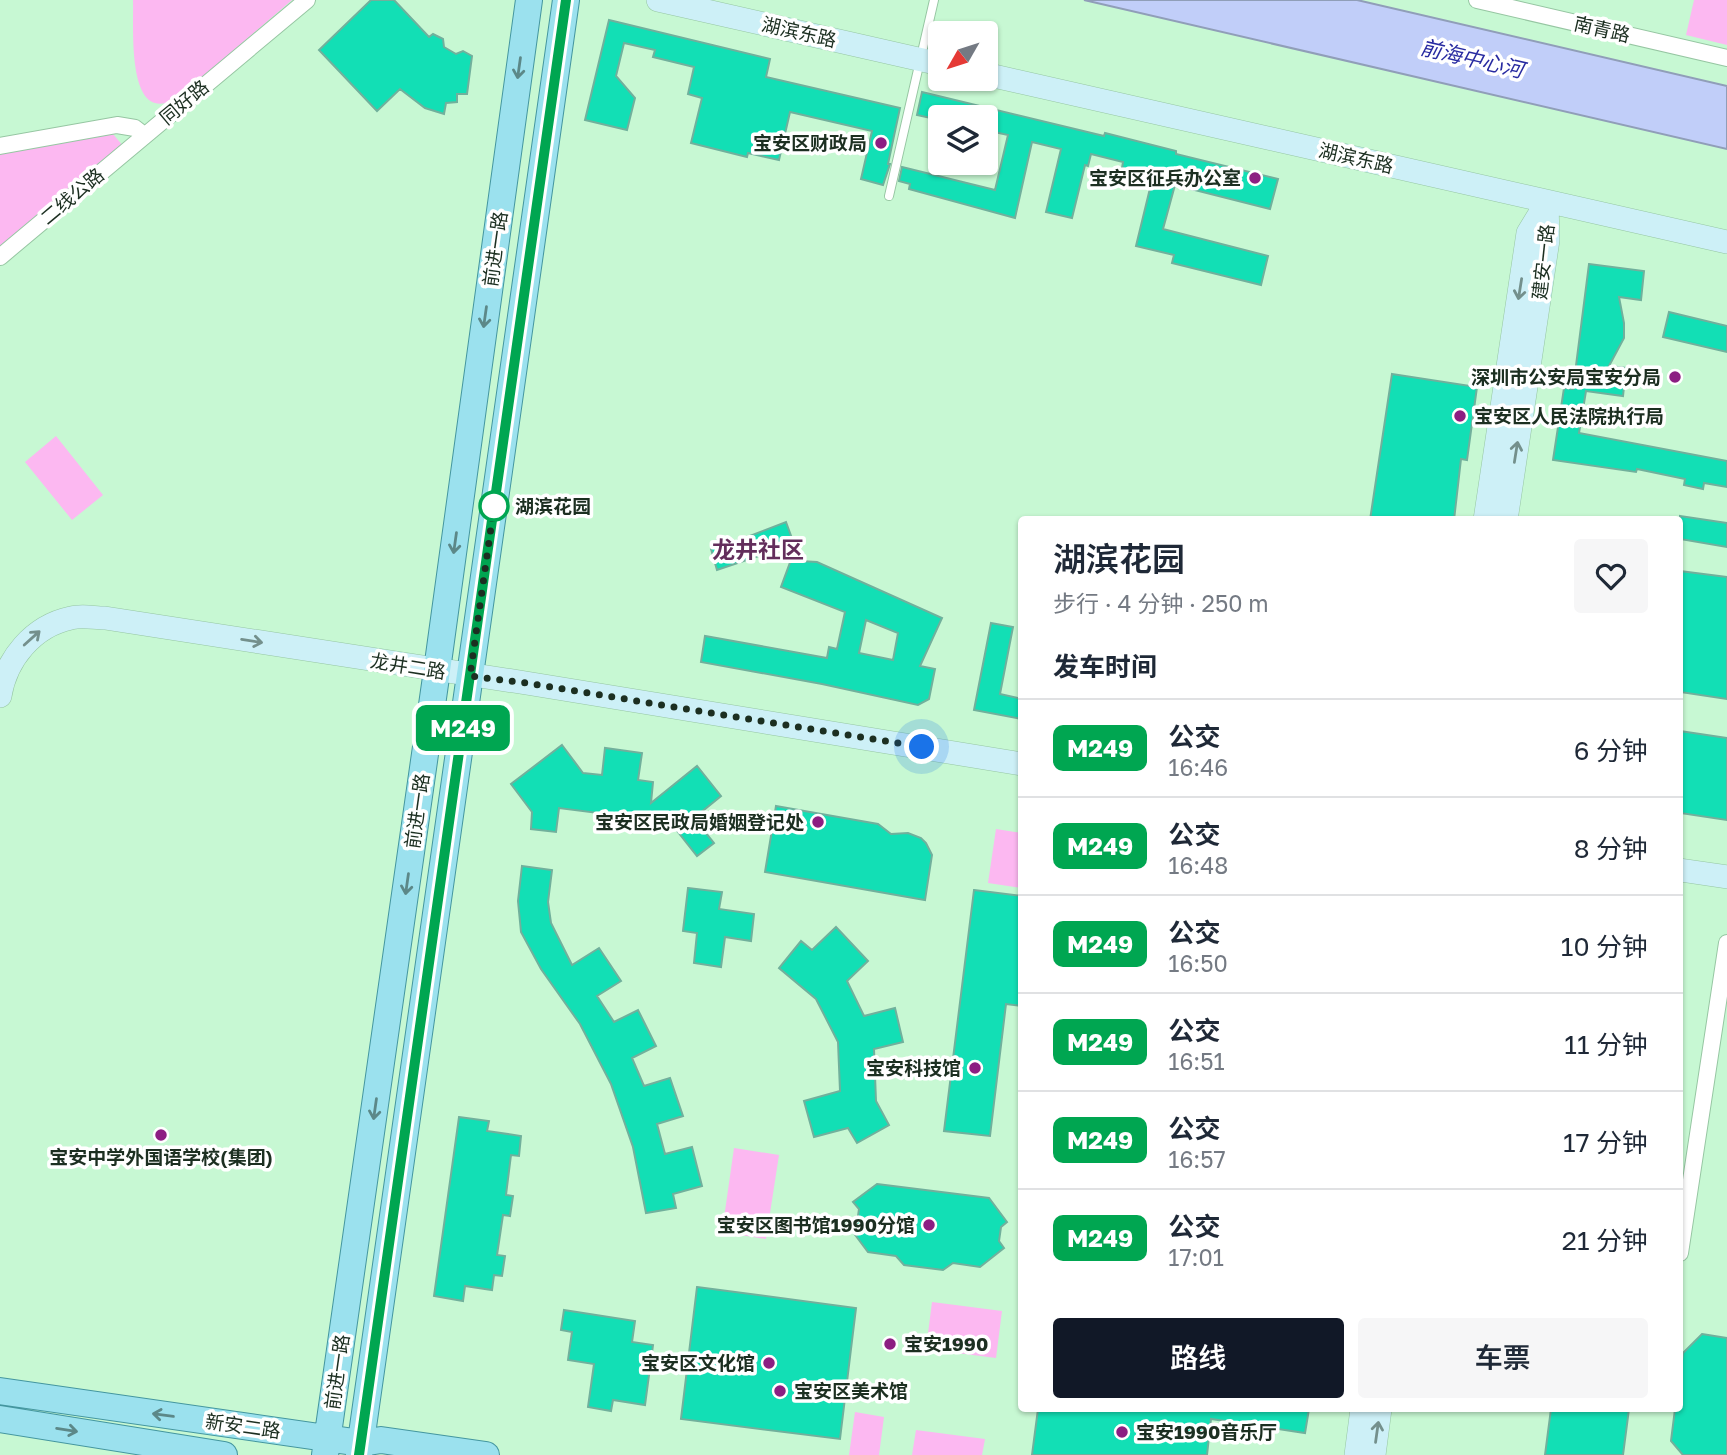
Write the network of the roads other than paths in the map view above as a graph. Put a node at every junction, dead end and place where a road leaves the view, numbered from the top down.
1 (307, 0) edge
2 (529, 0) edge
3 (566, 0) edge
4 (658, 0) edge
5 (934, 0) edge
6 (1477, 0) edge
7 (933, 21) edge
8 (1727, 58) edge
9 (928, 62) edge
10 (928, 69) edge
11 (998, 77) edge
12 (144, 135) junction
13 (0, 146) edge
14 (889, 197) dead end
15 (1547, 202) junction
16 (1727, 243) edge
17 (0, 257) edge
18 (1486, 516) edge
19 (1507, 516) edge
20 (437, 670) junction
21 (470, 676) junction
22 (0, 696) edge
23 (1018, 763) edge
24 (1683, 870) edge
25 (1727, 877) edge
26 (1727, 943) edge
27 (1683, 1233) edge
28 (0, 1391) edge
29 (1362, 1412) edge
30 (1380, 1412) edge
31 (0, 1419) edge
32 (326, 1447) edge
33 (360, 1449) edge
34 (224, 1455) edge
35 (486, 1455) edge
36 (1356, 1455) edge
37 (1374, 1455) edge

1 - 12 street, 同好路
2 -> 20 main road, 前进一路
3 - 21 main road, 前进一路
4 - 9 main road, 湖滨东路
5 - 7 lane
6 - 8 street, 南青路
10 - 14 lane
11 - 15 main road, 湖滨东路
12 - 13 street, 同好路
12 - 17 street, 二线公路
15 - 16 main road, 湖滨东路
15 -> 18 main road, 建安一路
19 -> 15 main road, 建安一路
20 - 21 main road, 龙井二路
22 -> 20 main road, 龙井二路
20 -> 32 main road, 前进一路
21 - 23 main road, 龙井二路
21 - 33 main road, 前进一路
24 - 25 main road
26 - 27 street
32 -> 28 main road, 新安二路
29 - 36 main road
37 -> 30 main road
31 -> 34 main road, 新安二路
32 - 33 main road, 新安二路
33 - 35 main road, 新安二路

